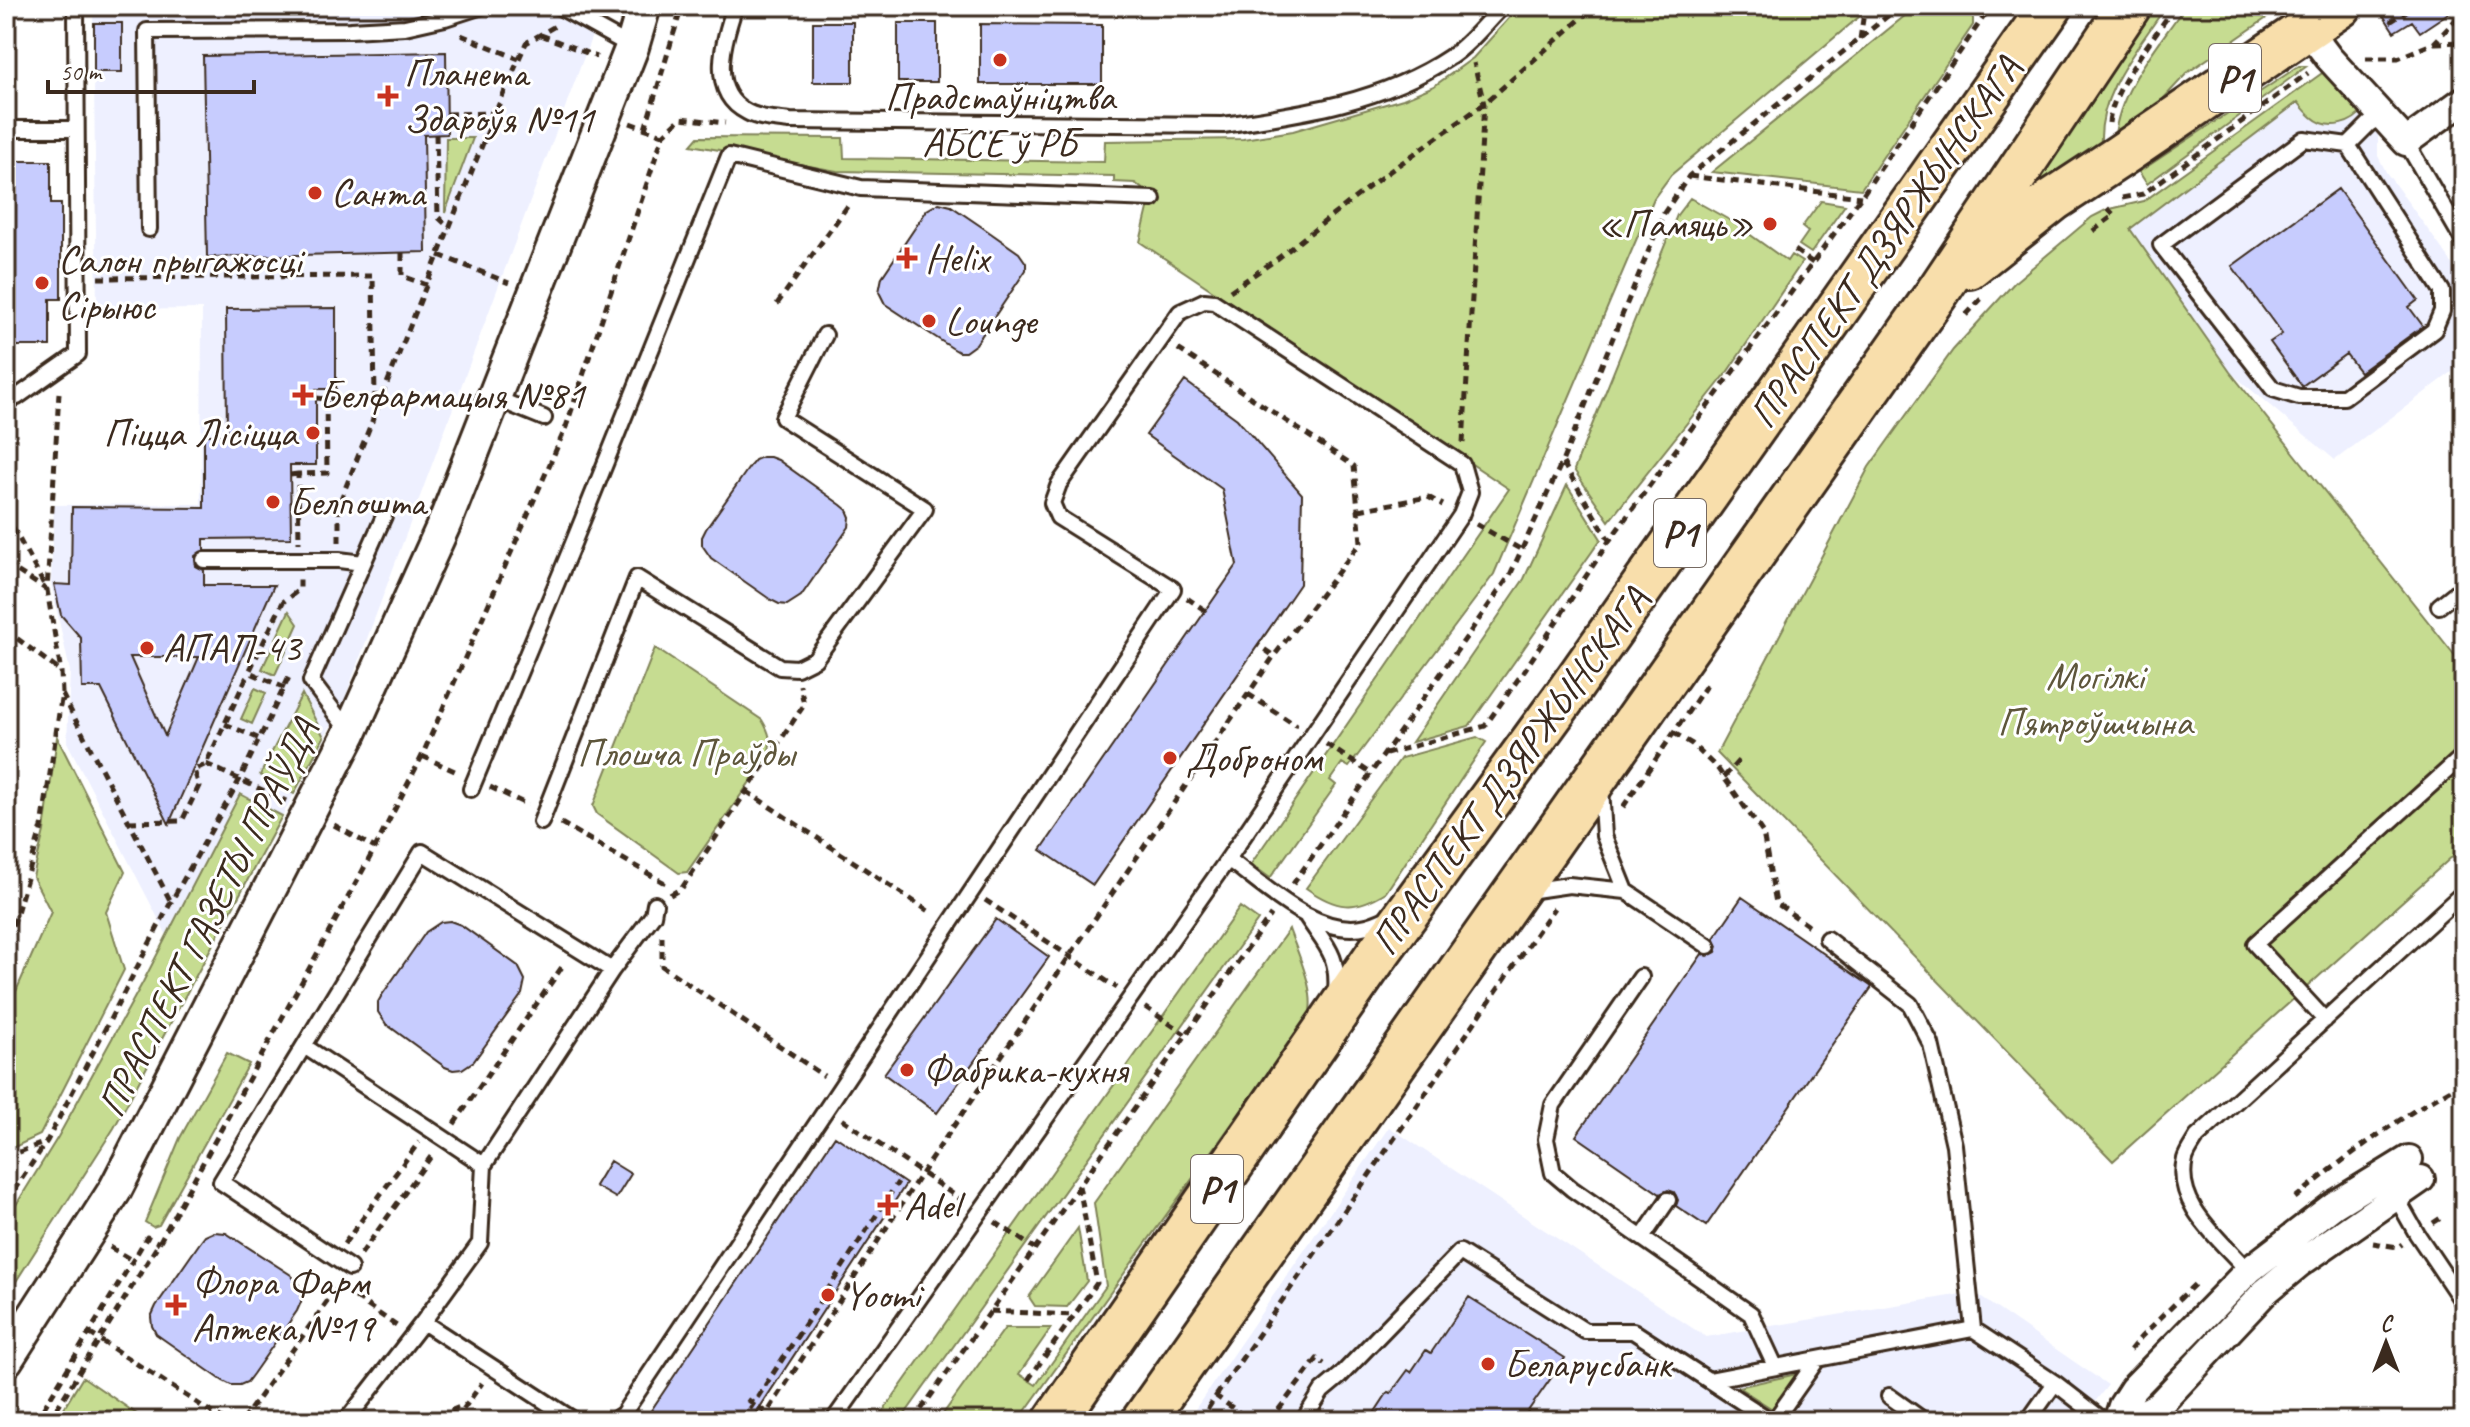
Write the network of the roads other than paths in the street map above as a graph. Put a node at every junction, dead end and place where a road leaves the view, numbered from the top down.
1 (76, 6) edge
2 (482, 6) edge
3 (644, 6) edge
4 (735, 6) edge
5 (1503, 6) edge
6 (2051, 6) edge
7 (2129, 6) edge
8 (563, 9) edge
9 (2325, 31) edge
10 (632, 47) junction
11 (2464, 100) edge
12 (2383, 115) junction
13 (6, 129) edge
14 (76, 129) junction
15 (2406, 142) junction
16 (2348, 145) junction
17 (1153, 199) dead end
18 (149, 229) dead end
19 (2464, 242) edge
20 (1949, 307) junction
21 (825, 335) dead end
22 (495, 398) junction
23 (6, 401) edge
24 (544, 418) dead end
25 (384, 516) dead end
26 (204, 560) dead end
27 (363, 563) junction
28 (2464, 586) edge
29 (2439, 606) dead end
30 (350, 733) junction
31 (2464, 755) edge
32 (1601, 769) junction
33 (471, 789) dead end
34 (541, 822) dead end
35 (1228, 859) junction
36 (1626, 891) junction
37 (2464, 892) edge
38 (1420, 895) junction
39 (1512, 896) junction
40 (655, 904) road end
41 (1307, 917) junction
42 (1827, 939) road end
43 (1708, 946) dead end
44 (612, 970) junction
45 (1641, 977) dead end
46 (2325, 1020) junction
47 (1325, 1033) junction
48 (304, 1046) junction
49 (484, 1165) junction
50 (2383, 1173) junction
51 (2396, 1197) junction
52 (1668, 1200) dead end
53 (1642, 1238) junction
54 (350, 1268) road end
55 (2248, 1271) junction
56 (2265, 1292) junction
57 (2464, 1304) edge
58 (423, 1322) junction
59 (1973, 1329) junction
60 (6, 1360) edge
61 (1817, 1360) junction
62 (1775, 1366) junction
63 (1709, 1380) junction
64 (2055, 1383) junction
65 (1889, 1396) dead end
66 (346, 1421) edge
67 (575, 1421) edge
68 (613, 1421) edge
69 (833, 1421) edge
70 (1055, 1421) edge
71 (1143, 1421) edge
72 (1303, 1421) edge
73 (1773, 1421) edge
74 (1924, 1421) edge
75 (2028, 1421) edge
76 (2104, 1421) edge
77 (2117, 1421) edge
78 (2129, 1421) edge

1 - 14 lane
2 - 18 lane
3 - 10 street, ПРАСПЕКТ ГАЗЕТЫ ПРАЎДА
4 - 5 lane
6 - 38 main road, ПРАСПЕКТ ДЗЯРЖЫНСКАГА / Р1
7 - 20 main road, ПРАСПЕКТ ДЗЯРЖЫНСКАГА
8 - 10 lane
9 - 12 street
9 - 20 main road, Р1
10 - 22 street, ПРАСПЕКТ ГАЗЕТЫ ПРАЎДА
11 - 15 street
12 - 15 street
12 - 16 lane
13 - 14 lane
14 - 23 lane
15 - 19 lane
16 - 16 lane
17 - 33 lane
20 - 32 main road, ПРАСПЕКТ ДЗЯРЖЫНСКАГА / Р1
21 - 34 lane
22 - 24 lane
22 - 30 street, ПРАСПЕКТ ГАЗЕТЫ ПРАЎДА
25 - 27 lane
26 - 27 lane
27 - 30 lane
28 - 29 lane
30 - 60 street, ПРАСПЕКТ ГАЗЕТЫ ПРАЎДА
31 - 46 lane
32 - 36 lane
32 - 39 main road, ПРАСПЕКТ ДЗЯРЖЫНСКАГА / Р1
35 - 41 lane
35 - 68 lane
35 - 69 lane
36 - 39 lane
36 - 43 lane
37 - 46 lane
38 - 41 lane
38 - 47 main road, ПРАСПЕКТ ДЗЯРЖЫНСКАГА / Р1
39 - 71 main road, ПРАСПЕКТ ДЗЯРЖЫНСКАГА / Р1
40 - 44 lane
41 - 47 lane
42 - 59 lane
44 - 48 lane
44 - 49 lane
45 - 53 lane
46 - 55 lane
47 - 70 main road, ПРАСПЕКТ ДЗЯРЖЫНСКАГА / Р1
48 - 49 lane
48 - 54 lane
49 - 58 lane
50 - 51 street
50 - 51 street
50 - 55 street
51 - 56 street
51 - 57 lane
52 - 53 lane
53 - 62 lane
55 - 56 lane
55 - 77 street
56 - 78 street
58 - 66 lane
58 - 67 lane
59 - 61 lane
59 - 64 lane
61 - 62 lane
61 - 73 lane
62 - 63 lane
63 - 72 lane
63 - 73 lane
64 - 75 lane
64 - 76 lane
65 - 74 lane

